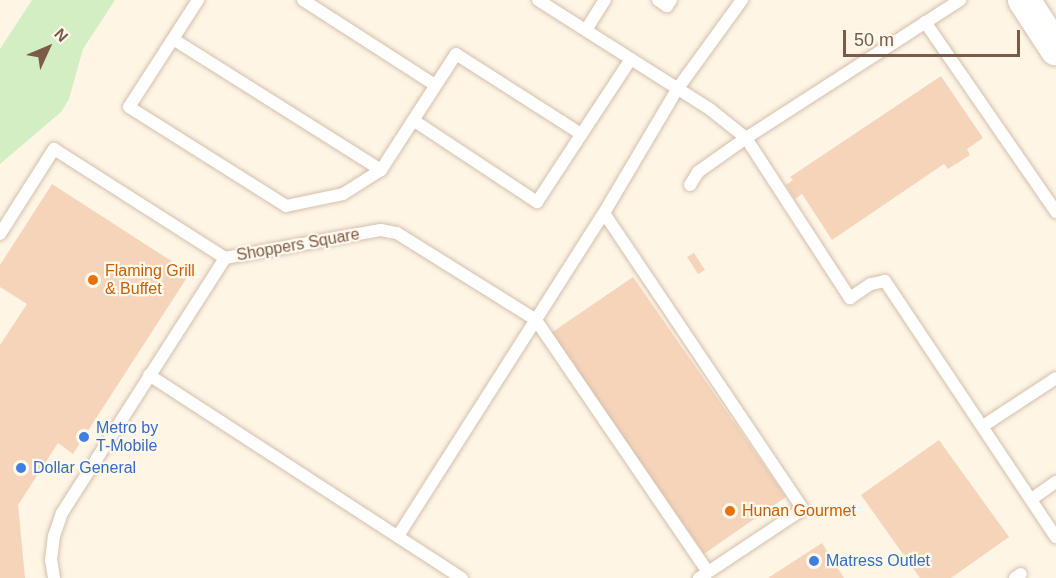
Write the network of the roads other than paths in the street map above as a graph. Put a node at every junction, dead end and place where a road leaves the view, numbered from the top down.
1 (198, 0) edge
2 (303, 0) edge
3 (538, 0) edge
4 (605, 0) edge
5 (658, 0) edge
6 (671, 0) edge
7 (742, 0) edge
8 (960, 0) edge
9 (1024, 0) edge
10 (925, 22) junction
11 (586, 30) junction
12 (173, 39) junction
13 (1056, 49) edge
14 (631, 59) junction
15 (435, 85) junction
16 (678, 88) junction
17 (413, 120) junction
18 (581, 134) junction
19 (746, 138) junction
20 (381, 170) junction
21 (690, 185) dead end
22 (1056, 212) edge
23 (604, 213) junction
24 (0, 234) edge
25 (225, 258) junction
26 (536, 320) junction
27 (149, 375) junction
28 (1056, 378) edge
29 (983, 426) junction
30 (1056, 482) edge
31 (1033, 498) junction
32 (1046, 518) junction
33 (1056, 527) edge
34 (398, 536) junction
35 (1056, 537) edge
36 (703, 575) edge
37 (54, 578) edge
38 (462, 578) edge

1 - 12 lane
2 - 15 lane
3 - 11 lane
4 - 11 lane
5 - 6 lane
7 - 16 lane
8 - 10 lane
9 - 13 street
10 - 19 lane
10 - 22 lane
11 - 14 lane
12 - 20 lane
12 - 20 lane
14 - 16 lane
14 - 18 lane
15 - 17 lane
15 - 18 lane
16 - 19 lane
16 - 23 lane
17 - 18 lane
17 - 20 lane
19 - 21 lane
19 - 29 lane
23 - 26 lane
23 - 36 lane
24 - 25 lane
25 - 26 lane, Shoppers Square
25 - 27 lane, Shoppers Square
26 - 34 lane
26 - 36 lane
27 - 34 lane
27 - 37 lane, Shoppers Square
28 - 29 lane
29 - 31 lane
30 - 31 lane
31 - 32 lane
32 - 33 lane
32 - 35 lane
34 - 38 lane

